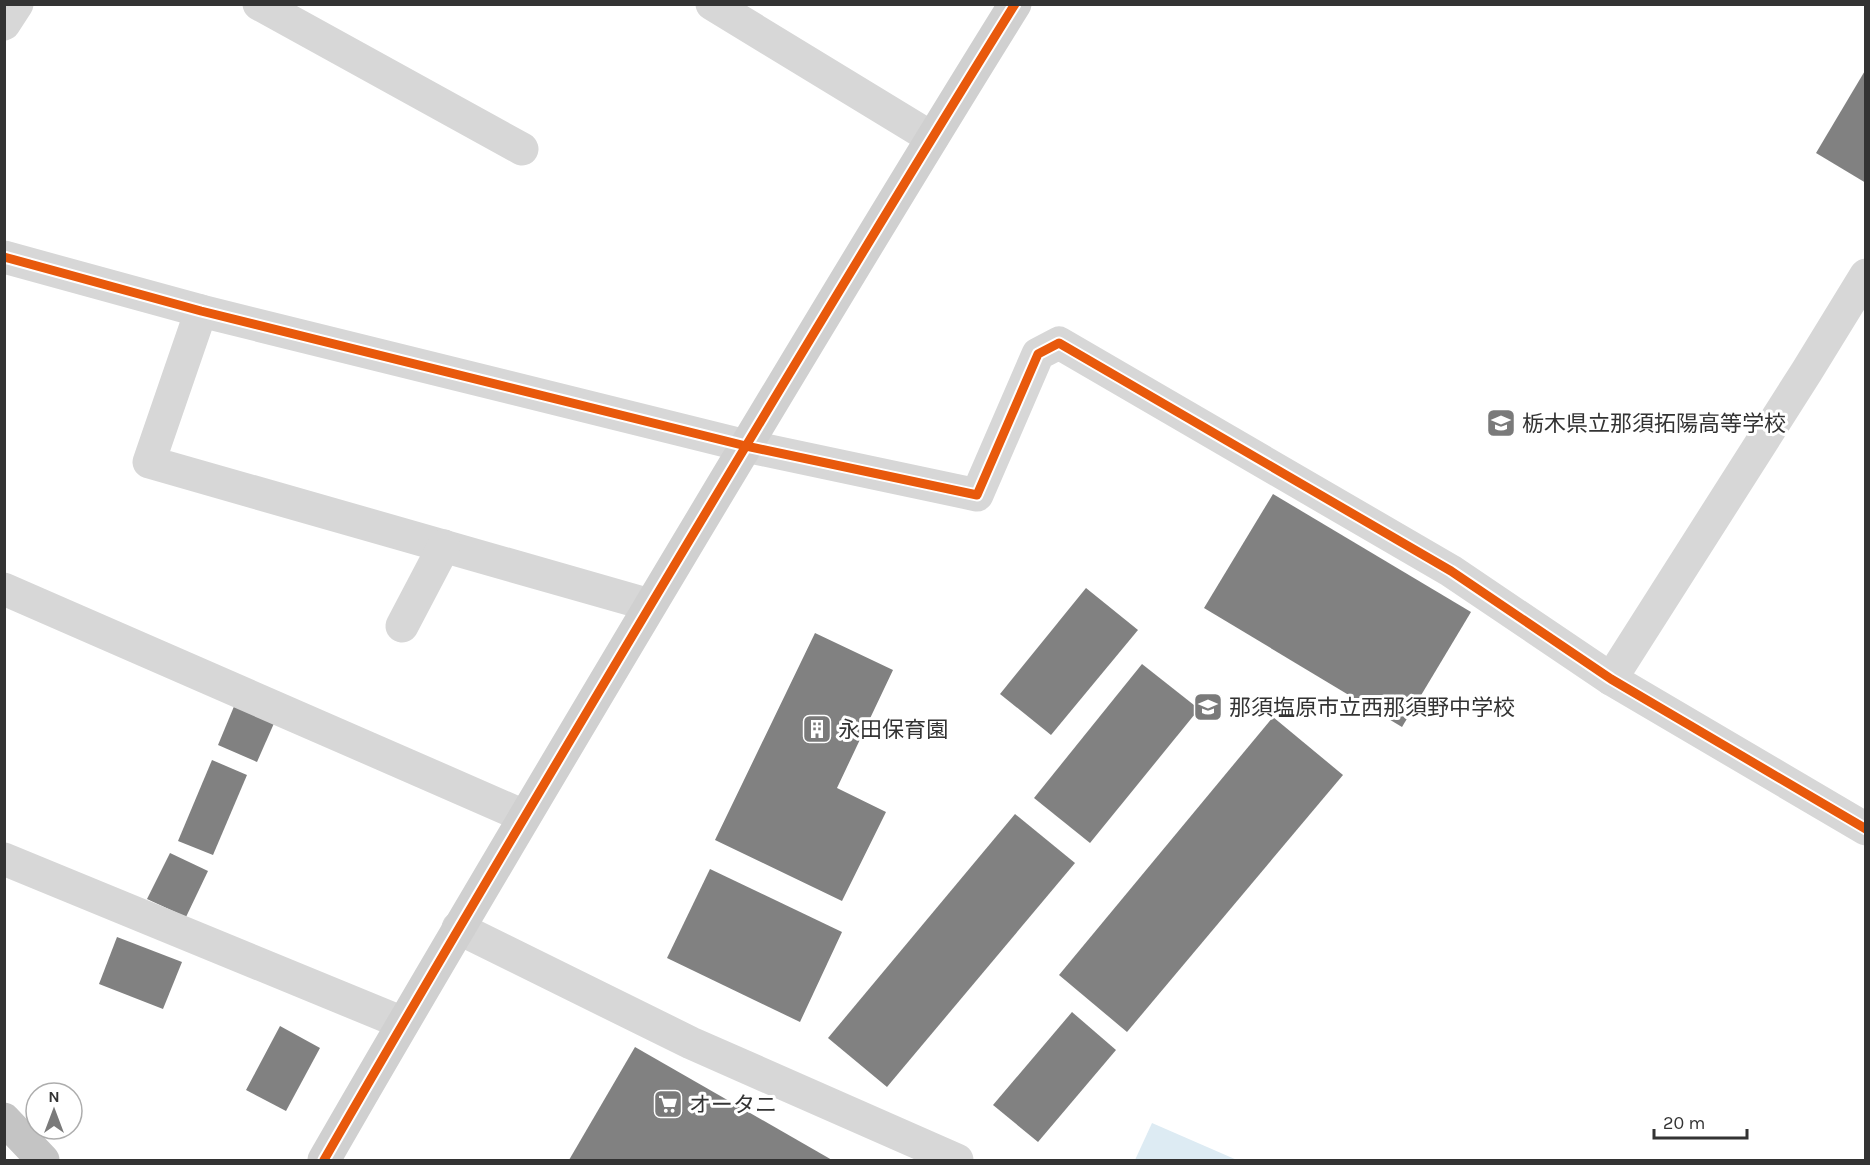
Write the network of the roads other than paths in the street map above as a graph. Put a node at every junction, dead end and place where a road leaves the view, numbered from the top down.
1 (17, 4) edge
2 (260, 4) edge
3 (712, 4) edge
4 (1015, 4) edge
5 (4, 24) edge
6 (932, 138) junction
7 (522, 149) dead end
8 (4, 257) edge
9 (1866, 275) edge
10 (201, 311) junction
11 (746, 446) junction
12 (444, 546) junction
13 (4, 589) edge
14 (650, 605) junction
15 (402, 626) dead end
16 (1611, 679) junction
17 (524, 816) junction
18 (1866, 829) edge
19 (4, 859) edge
20 (458, 928) junction
21 (403, 1023) junction
22 (4, 1119) edge
23 (939, 1157) edge
24 (43, 1161) edge
25 (324, 1161) edge

1 - 5 street
2 - 7 street
3 - 6 street
4 - 6 street
6 - 11 street
8 - 10 street
9 - 16 street
10 - 11 street
10 - 12 street
11 - 14 street
11 - 16 street
12 - 14 street
12 - 15 street
13 - 17 street
14 - 17 street
16 - 18 street
17 - 20 street
19 - 21 street
20 - 21 street
20 - 23 street
21 - 25 street
22 - 24 highway

